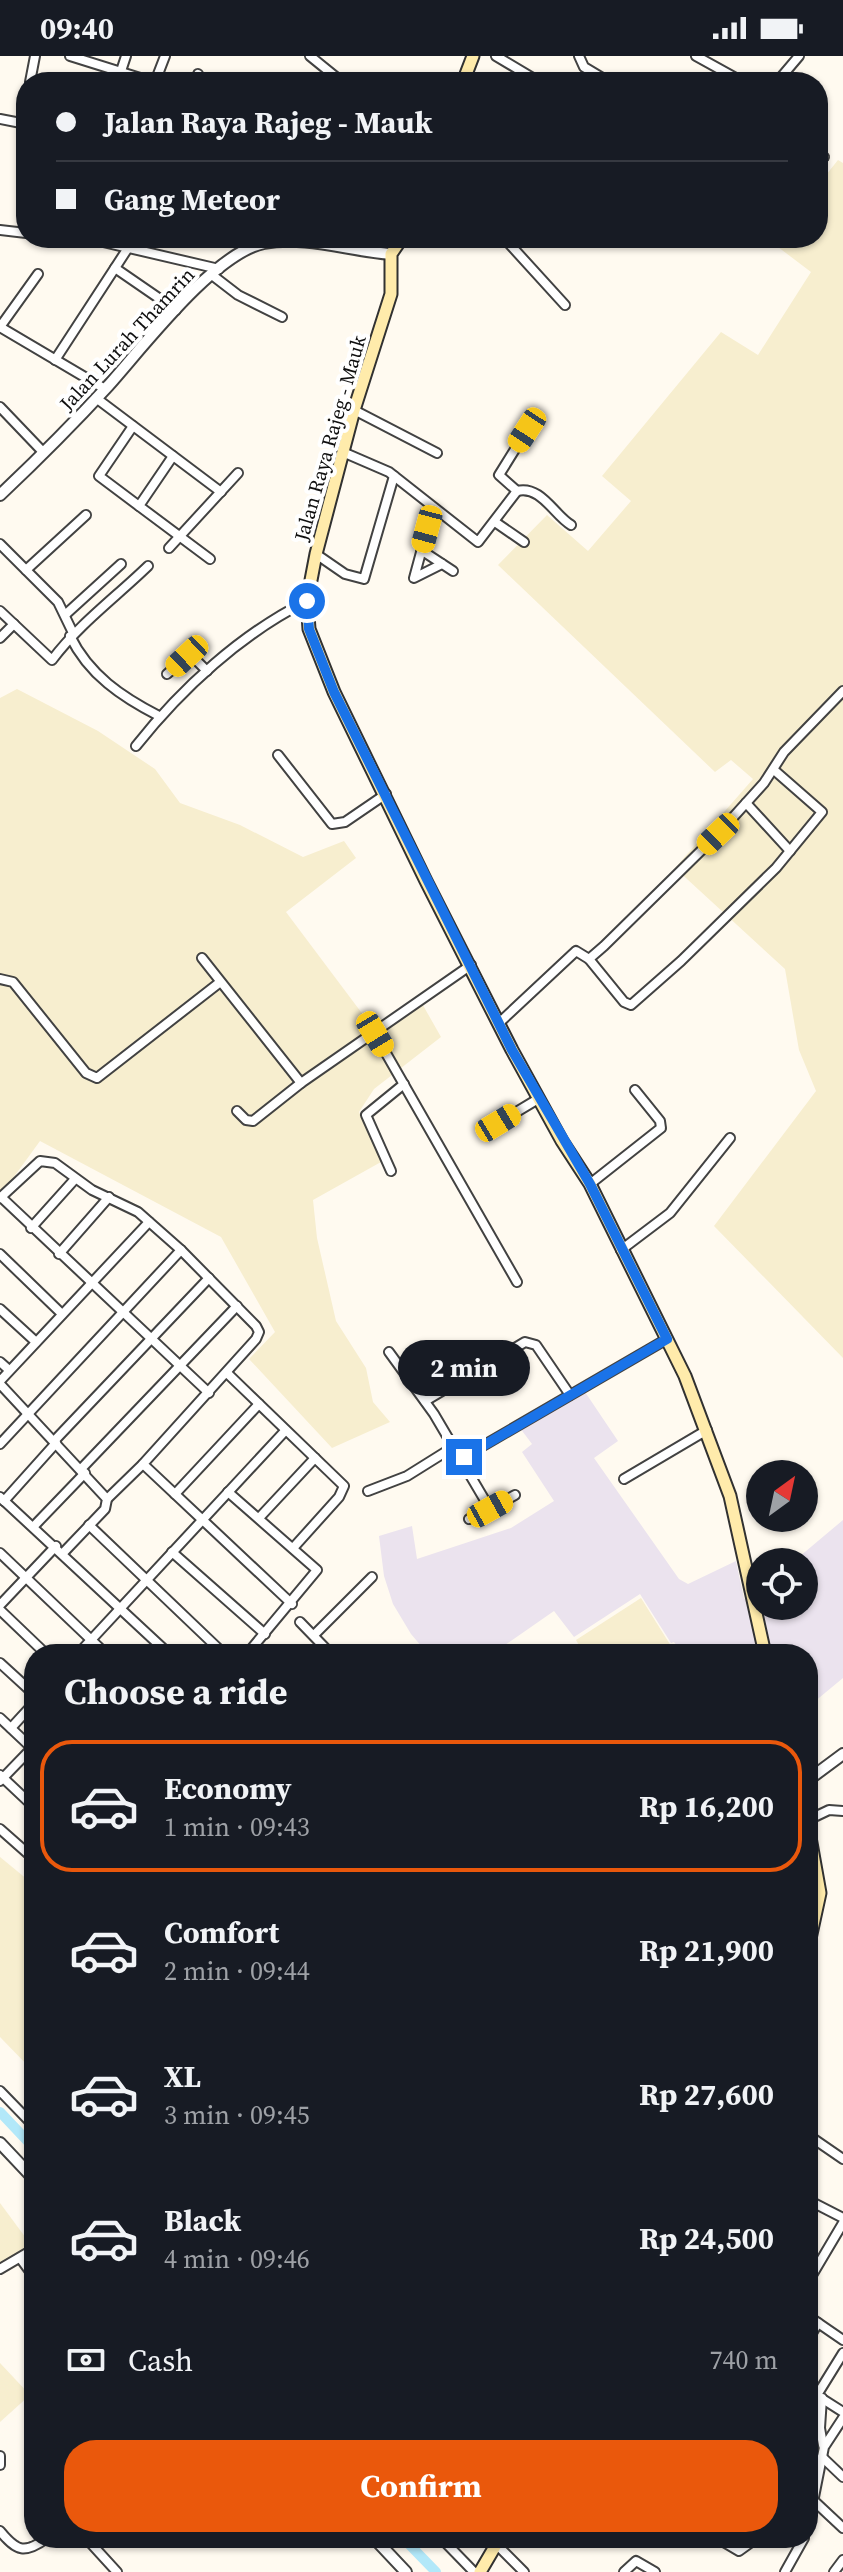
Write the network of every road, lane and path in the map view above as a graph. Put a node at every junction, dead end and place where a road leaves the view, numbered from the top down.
1 (70, 56) edge
2 (126, 56) edge
3 (310, 56) edge
4 (496, 56) edge
5 (579, 56) edge
6 (696, 56) edge
7 (799, 56) edge
8 (83, 58) edge
9 (121, 71) junction
10 (124, 72) edge
11 (330, 72) edge
12 (523, 72) edge
13 (592, 72) edge
14 (725, 72) edge
15 (785, 72) edge
16 (127, 248) edge
17 (145, 248) edge
18 (241, 248) edge
19 (358, 248) edge
20 (395, 248) edge
21 (513, 248) edge
22 (391, 254) junction
23 (115, 268) junction
24 (216, 272) junction
25 (38, 274) dead end
26 (565, 305) dead end
27 (176, 310) junction
28 (282, 317) dead end
29 (0, 327) edge
30 (55, 360) junction
31 (105, 389) junction
32 (96, 398) junction
33 (0, 407) edge
34 (354, 410) junction
35 (133, 426) junction
36 (527, 430) dead end
37 (44, 453) junction
38 (345, 453) junction
39 (437, 453) dead end
40 (173, 456) junction
41 (238, 473) dead end
42 (394, 476) junction
43 (517, 491) junction
44 (221, 492) junction
45 (0, 495) edge
46 (139, 506) junction
47 (433, 508) junction
48 (86, 515) dead end
49 (495, 522) junction
50 (571, 525) dead end
51 (178, 538) junction
52 (524, 542) dead end
53 (0, 544) edge
54 (169, 548) dead end
55 (421, 550) junction
56 (316, 554) junction
57 (210, 559) dead end
58 (121, 564) dead end
59 (442, 564) junction
60 (148, 566) dead end
61 (26, 570) junction
62 (453, 571) dead end
63 (307, 601) junction
64 (0, 611) edge
65 (66, 614) junction
66 (14, 624) junction
67 (72, 634) junction
68 (0, 638) edge
69 (207, 671) junction
70 (167, 674) dead end
71 (842, 695) edge
72 (159, 716) junction
73 (136, 746) dead end
74 (278, 755) dead end
75 (774, 770) junction
76 (386, 794) junction
77 (746, 803) junction
78 (790, 851) junction
79 (202, 958) dead end
80 (589, 959) junction
81 (471, 965) junction
82 (0, 979) edge
83 (219, 983) junction
84 (499, 1023) junction
85 (375, 1034) junction
86 (301, 1083) junction
87 (404, 1084) junction
88 (635, 1090) dead end
89 (538, 1099) junction
90 (237, 1111) dead end
91 (498, 1123) dead end
92 (730, 1138) dead end
93 (391, 1171) dead end
94 (75, 1179) junction
95 (590, 1184) junction
96 (109, 1197) junction
97 (1, 1198) edge
98 (149, 1222) junction
99 (31, 1228) junction
100 (181, 1250) junction
101 (621, 1250) junction
102 (0, 1254) edge
103 (59, 1254) junction
104 (209, 1278) junction
105 (517, 1282) dead end
106 (90, 1285) junction
107 (237, 1306) junction
108 (0, 1309) edge
109 (120, 1313) junction
110 (62, 1314) junction
111 (150, 1339) junction
112 (667, 1339) junction
113 (36, 1342) junction
114 (389, 1352) dead end
115 (0, 1362) edge
116 (179, 1365) junction
117 (9, 1370) junction
118 (227, 1373) junction
119 (0, 1382) edge
120 (209, 1393) junction
121 (570, 1395) junction
122 (425, 1401) junction
123 (259, 1404) junction
124 (29, 1413) junction
125 (707, 1430) junction
126 (285, 1431) junction
127 (56, 1441) junction
128 (0, 1444) edge
129 (455, 1446) junction
130 (315, 1458) junction
131 (462, 1458) junction
132 (143, 1464) junction
133 (83, 1471) junction
134 (624, 1479) dead end
135 (368, 1491) dead end
136 (228, 1492) junction
137 (175, 1494) junction
138 (515, 1495) dead end
139 (2, 1499) edge
140 (107, 1499) junction
141 (490, 1509) junction
142 (259, 1518) junction
143 (469, 1519) dead end
144 (202, 1521) junction
145 (89, 1525) junction
146 (34, 1526) junction
147 (294, 1547) junction
148 (60, 1550) junction
149 (172, 1552) junction
150 (0, 1553) edge
151 (372, 1577) dead end
152 (28, 1579) junction
153 (146, 1580) junction
154 (292, 1604) junction
155 (0, 1607) edge
156 (120, 1609) junction
157 (300, 1622) dead end
158 (265, 1634) junction
159 (314, 1635) junction
160 (91, 1640) junction
161 (36, 1644) edge
162 (87, 1644) edge
163 (95, 1644) edge
164 (158, 1644) edge
165 (213, 1644) edge
166 (256, 1644) edge
167 (322, 1644) edge
168 (763, 1644) edge
169 (0, 1663) edge
170 (24, 1685) edge
171 (24, 1714) edge
172 (0, 1718) edge
173 (11, 1728) junction
174 (24, 1740) edge
175 (843, 1754) edge
176 (24, 1757) edge
177 (818, 1773) edge
178 (1, 1778) edge
179 (24, 1798) edge
180 (843, 1811) edge
181 (818, 1817) edge
182 (0, 1829) edge
183 (24, 1850) edge
184 (818, 1881) edge
185 (818, 1902) edge
186 (0, 2091) edge
187 (24, 2116) edge
188 (818, 2142) edge
189 (0, 2143) edge
190 (843, 2159) edge
191 (24, 2168) edge
192 (818, 2206) edge
193 (843, 2221) edge
194 (24, 2255) edge
195 (20, 2258) junction
196 (24, 2263) edge
197 (818, 2265) edge
198 (0, 2269) edge
199 (818, 2323) edge
200 (843, 2340) edge
201 (843, 2353) edge
202 (818, 2394) edge
203 (818, 2398) edge
204 (818, 2412) edge
205 (843, 2412) edge
206 (843, 2418) edge
207 (824, 2447) junction
208 (0, 2456) edge
209 (822, 2457) junction
210 (0, 2465) edge
211 (818, 2476) edge
212 (843, 2477) edge
213 (818, 2505) edge
214 (843, 2528) edge
215 (0, 2531) edge
216 (34, 2548) edge
217 (95, 2548) edge
218 (383, 2548) edge
219 (452, 2548) edge
220 (493, 2548) edge
221 (504, 2548) edge
222 (798, 2548) edge
223 (843, 2560) edge
224 (117, 2572) edge
225 (406, 2572) edge
226 (477, 2572) edge
227 (524, 2572) edge
228 (624, 2572) edge
229 (655, 2572) edge
230 (785, 2572) edge
231 (834, 2572) edge

1 - 8 street
2 - 9 street
3 - 11 street
4 - 12 street
5 - 13 street
6 - 14 street
7 - 15 street
8 - 9 street
9 - 10 street
16 - 23 street
17 - 24 street
18 - 24 street, Jalan Lurah Thamrin
19 - 22 street, Jalan Lurah Thamrin
20 - 22 main road
21 - 26 street
22 - 34 main road, Jalan Raya Rajeg - Mauk
23 - 27 street
23 - 30 street
24 - 27 street, Jalan Lurah Thamrin
24 - 28 street
25 - 29 street
27 - 31 street, Jalan Lurah Thamrin
29 - 30 street
30 - 31 street
31 - 32 street, Jalan Lurah Thamrin
32 - 35 street
32 - 37 street, Jalan Lurah Thamrin
33 - 37 street
34 - 38 main road, Jalan Raya Rajeg - Mauk
34 - 39 street
35 - 40 street
35 - 46 street
36 - 43 street
37 - 45 street, Jalan Lurah Thamrin
38 - 42 street
38 - 56 main road, Jalan Raya Rajeg - Mauk
40 - 44 street
40 - 46 street
41 - 44 street
42 - 47 street
42 - 56 street
43 - 49 street
43 - 50 street
44 - 51 street
46 - 51 street
47 - 49 street
47 - 55 street
48 - 61 street
49 - 52 street
51 - 54 street
51 - 57 street
53 - 61 street
55 - 59 street
55 - 59 street
56 - 63 main road, Jalan Raya Rajeg - Mauk
58 - 65 street
59 - 62 street
60 - 67 street
61 - 65 street
63 - 69 street
63 - 76 main road, Jalan Raya Rajeg - Mauk
64 - 66 street
65 - 67 street
66 - 67 street
66 - 68 street
67 - 72 street
69 - 70 street
69 - 72 street
71 - 75 street
72 - 73 street
74 - 76 street
75 - 77 street
75 - 78 street
76 - 81 main road, Jalan Raya Rajeg - Mauk
77 - 78 street
77 - 80 street
78 - 80 street
79 - 83 street
80 - 84 street
81 - 84 main road, Jalan Raya Rajeg - Mauk
81 - 85 street
82 - 83 street
83 - 86 street
84 - 89 main road, Jalan Raya Rajeg - Mauk
85 - 86 street
85 - 87 street
86 - 90 street
87 - 93 street
87 - 105 street
88 - 95 street
89 - 91 street
89 - 95 main road, Jalan Raya Rajeg - Mauk
92 - 101 street
94 - 96 street
94 - 97 street
94 - 99 street
95 - 101 main road, Jalan Raya Rajeg - Mauk
96 - 98 street
96 - 103 street
97 - 99 street
98 - 100 street
98 - 106 street
99 - 103 street
100 - 104 street
100 - 109 street
101 - 112 main road, Jalan Raya Rajeg - Mauk
102 - 110 street
103 - 106 street
104 - 107 street
104 - 111 street
106 - 109 street
106 - 110 street
107 - 116 street
107 - 118 street
108 - 113 street
109 - 111 street
109 - 124 street
110 - 113 street
111 - 116 street
111 - 127 street
112 - 121 street
112 - 125 main road, Jalan Raya Rajeg - Mauk
113 - 117 street
114 - 122 street
115 - 117 street
116 - 120 street
116 - 133 street
117 - 119 street
118 - 120 street
118 - 123 street
119 - 124 street
120 - 132 street
121 - 122 street
121 - 131 street
122 - 129 street
123 - 126 street
123 - 137 street
124 - 127 street
124 - 128 street
125 - 134 street
125 - 168 main road, Jalan Raya Rajeg - Mauk
126 - 130 street
126 - 136 street
127 - 133 street
127 - 139 street
129 - 131 street
129 - 135 street
130 - 142 street
130 - 147 street
131 - 141 street
132 - 137 street
132 - 140 street
133 - 140 street
133 - 146 street
136 - 142 street
136 - 144 street
137 - 144 street
138 - 141 street
139 - 146 street
140 - 145 street
141 - 143 street
142 - 147 street
144 - 149 street
144 - 154 street
145 - 148 street
145 - 153 street
146 - 148 street
147 - 154 street
148 - 152 street
148 - 156 street
149 - 153 street
149 - 158 street
150 - 152 street
151 - 159 street
152 - 155 street
152 - 160 street
153 - 156 street
153 - 165 street
154 - 158 street
155 - 161 street
156 - 160 street
156 - 164 street
157 - 159 street
158 - 166 street
159 - 167 street
160 - 162 street
160 - 163 street
169 - 170 street
171 - 173 street
172 - 173 street
173 - 174 street
175 - 177 street
176 - 178 street
178 - 179 street
180 - 181 street
182 - 183 street
184 - 185 main road
186 - 187 street
188 - 190 street
189 - 191 street
192 - 193 street
193 - 197 street
194 - 195 street
195 - 196 street
195 - 198 street
199 - 200 street
201 - 202 street
203 - 205 street
204 - 207 street
206 - 207 street
207 - 209 street
208 - 210 street
209 - 211 street
209 - 212 street
213 - 214 street
215 - 216 street
217 - 224 street
218 - 225 street
219 - 226 street
220 - 226 main road
221 - 227 street
222 - 230 street
223 - 231 street
228 - 229 street

